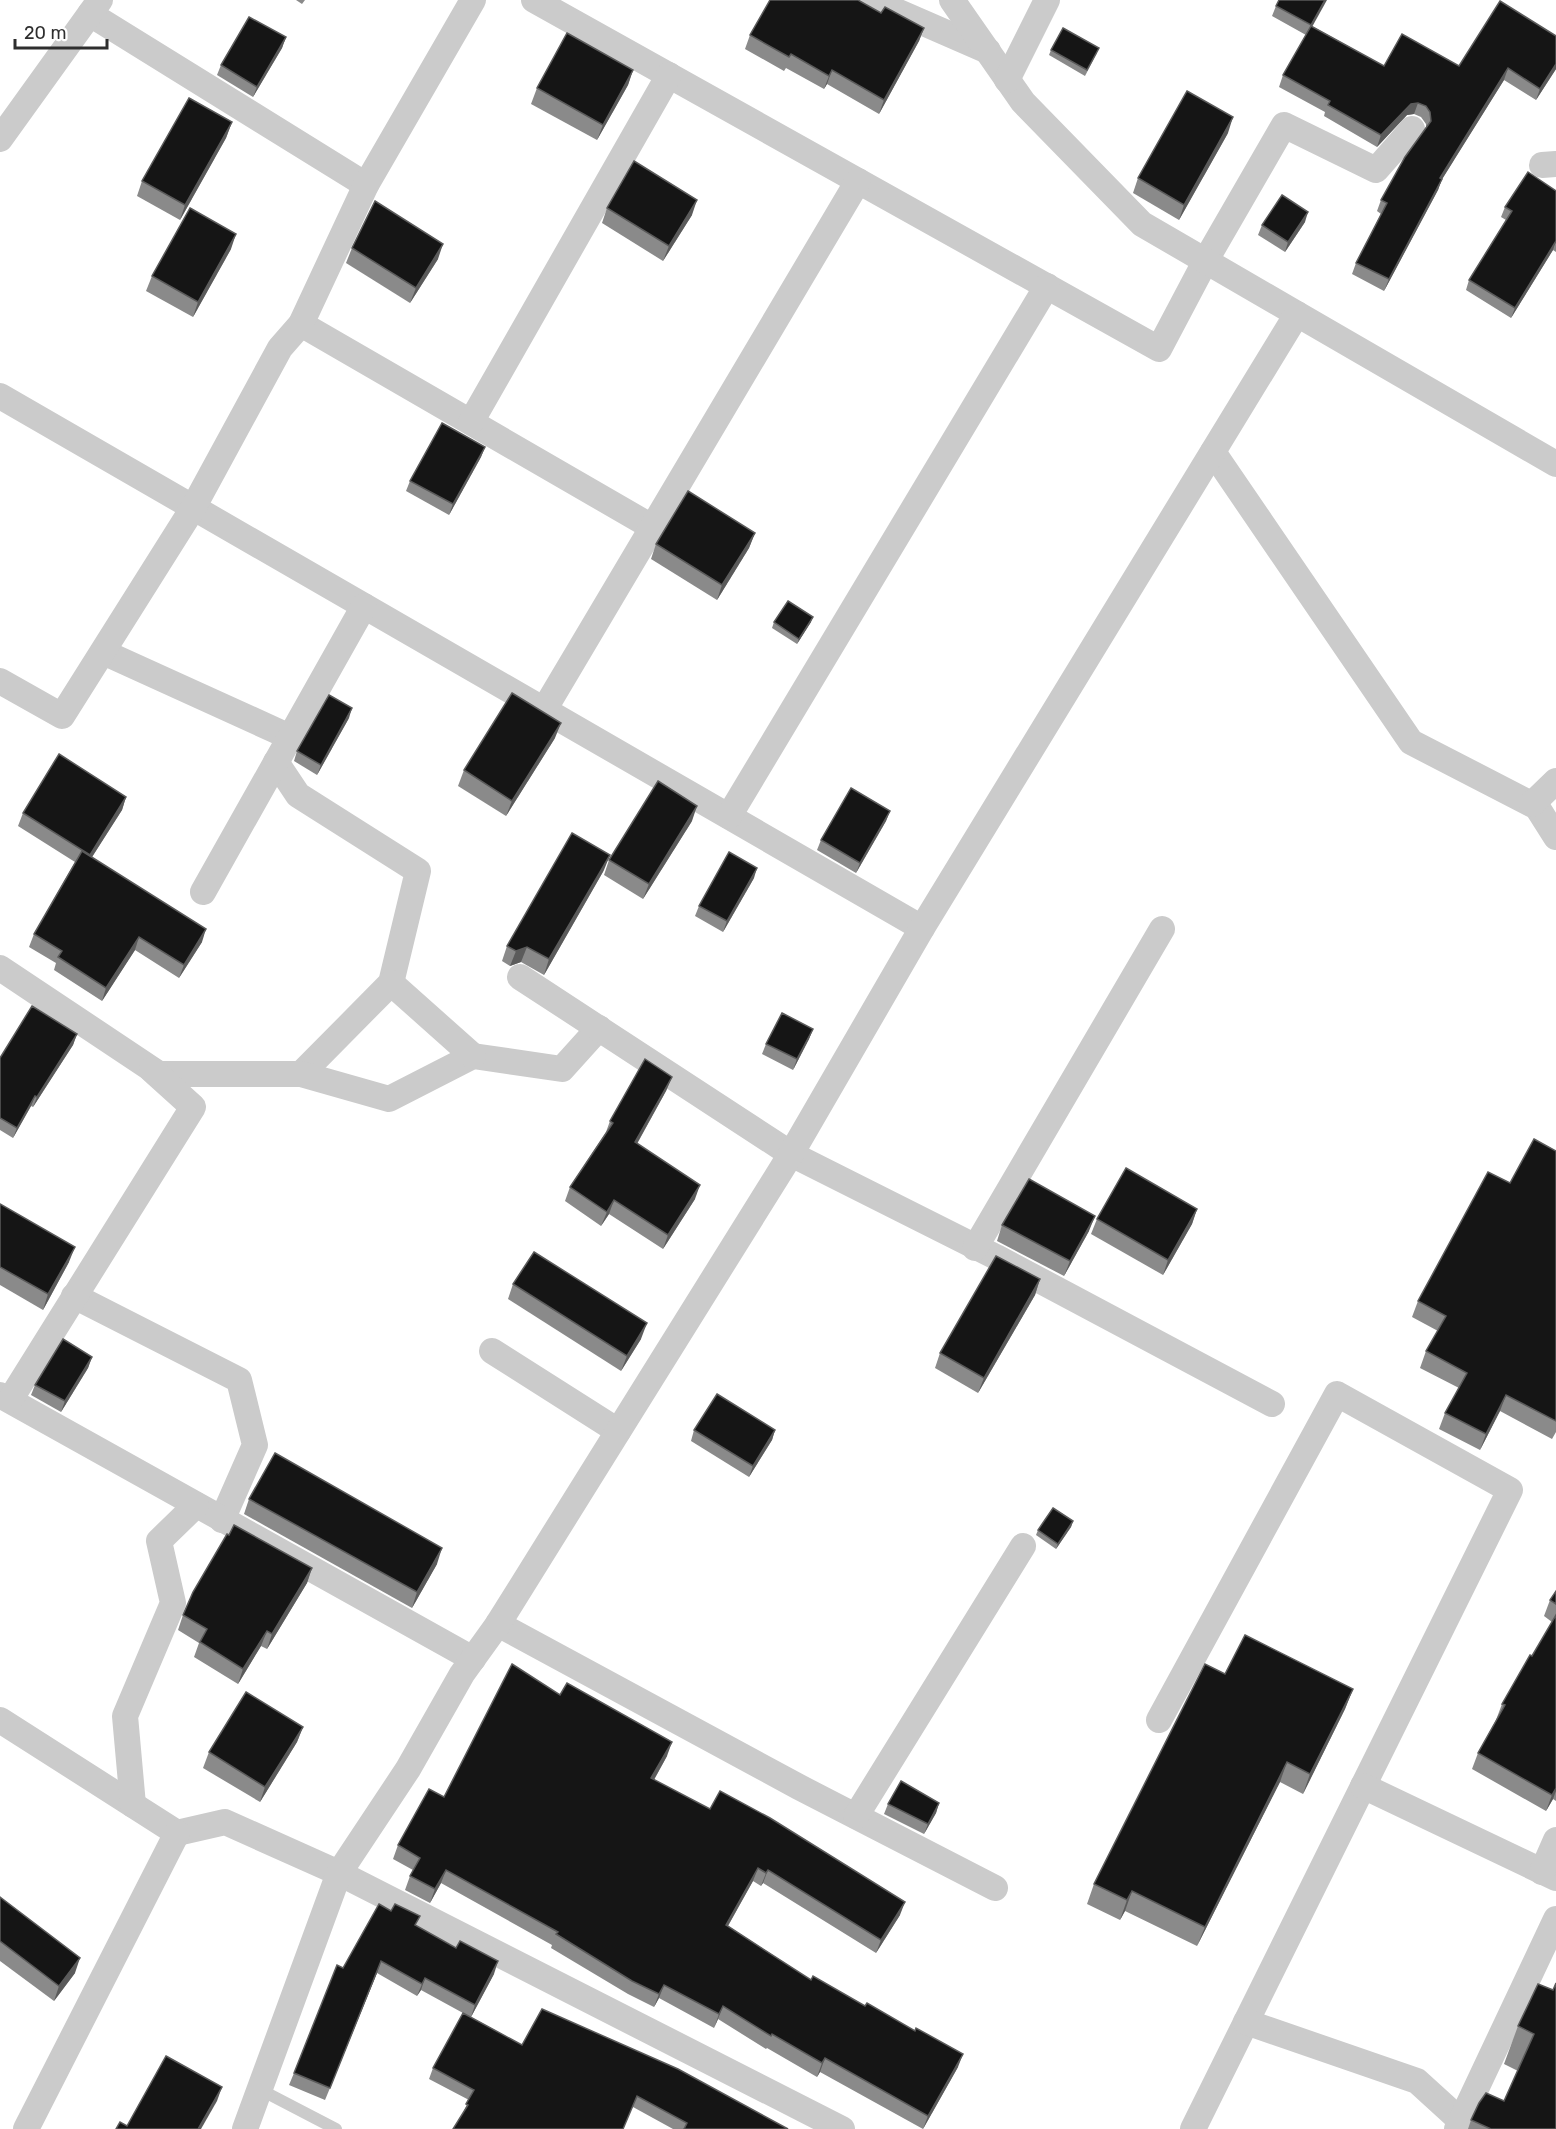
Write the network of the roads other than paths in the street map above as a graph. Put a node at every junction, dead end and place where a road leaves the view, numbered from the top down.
1 (473, 0) edge
2 (534, 0) edge
3 (871, 0) edge
4 (952, 0) edge
5 (1047, 0) edge
6 (95, 7) edge
7 (988, 51) junction
8 (669, 75) junction
9 (1007, 80) junction
10 (1412, 129) dead end
11 (0, 138) edge
12 (858, 181) junction
13 (366, 185) junction
14 (1206, 260) junction
15 (1047, 286) junction
16 (1297, 314) junction
17 (301, 324) junction
18 (0, 396) edge
19 (471, 422) junction
20 (1213, 452) junction
21 (1556, 464) edge
22 (193, 508) junction
23 (652, 527) junction
24 (364, 606) junction
25 (103, 652) junction
26 (0, 681) edge
27 (544, 710) junction
28 (290, 736) junction
29 (276, 762) junction
30 (1556, 781) edge
31 (1532, 804) junction
32 (729, 816) junction
33 (1556, 837) edge
34 (203, 892) dead end
35 (922, 928) junction
36 (1162, 929) dead end
37 (0, 968) edge
38 (520, 977) dead end
39 (392, 983) junction
40 (599, 1028) junction
41 (473, 1056) junction
42 (152, 1070) junction
43 (301, 1074) junction
44 (790, 1154) junction
45 (975, 1248) junction
46 (74, 1296) junction
47 (492, 1351) dead end
48 (5, 1397) edge
49 (1272, 1404) dead end
50 (618, 1431) junction
51 (196, 1505) junction
52 (222, 1520) junction
53 (1023, 1546) dead end
54 (498, 1624) junction
55 (472, 1659) junction
56 (0, 1720) edge
57 (1159, 1720) dead end
58 (1363, 1786) junction
59 (133, 1805) junction
60 (856, 1816) junction
61 (177, 1833) junction
62 (1556, 1840) edge
63 (339, 1873) junction
64 (1549, 1875) edge
65 (995, 1888) dead end
66 (1556, 1919) edge
67 (1246, 2022) junction
68 (259, 2089) junction
69 (1459, 2125) edge
70 (26, 2129) edge
71 (245, 2129) edge
72 (336, 2129) edge
73 (842, 2129) edge
74 (1193, 2129) edge

1 - 13 street
2 - 8 street
3 - 7 street
4 - 7 street
5 - 9 street
6 - 11 street
6 - 13 street
7 - 9 street
8 - 12 street
8 - 19 street
9 - 14 street
10 - 14 street
12 - 15 street
12 - 23 street
13 - 17 street
14 - 15 street
14 - 16 street
15 - 32 street
16 - 20 street
16 - 21 street
17 - 19 street
17 - 22 street
18 - 22 street
19 - 23 street
20 - 31 street
20 - 35 street
22 - 24 street
22 - 25 street
23 - 27 street
24 - 27 street
24 - 28 street
25 - 26 street
25 - 28 street
27 - 32 street
28 - 29 street
29 - 34 street
29 - 39 street
30 - 31 street
31 - 33 street
32 - 35 street
35 - 44 street
36 - 45 street
37 - 42 street
38 - 40 street
39 - 41 street
39 - 43 street
40 - 41 street
40 - 44 street
41 - 43 street
42 - 43 street
42 - 46 street
44 - 45 street
44 - 50 street
45 - 49 street
46 - 48 street
46 - 52 street
47 - 50 street
48 - 51 street
50 - 54 street
51 - 52 street
51 - 59 street
52 - 55 street
53 - 60 street
54 - 55 street
54 - 60 street
55 - 63 street
56 - 59 street
57 - 58 street
58 - 64 street
58 - 67 street
59 - 61 street
60 - 65 street
61 - 63 street
61 - 70 street
62 - 64 street
63 - 68 street
63 - 73 street
66 - 69 street
67 - 69 street
67 - 74 street
68 - 71 street
68 - 72 lane

